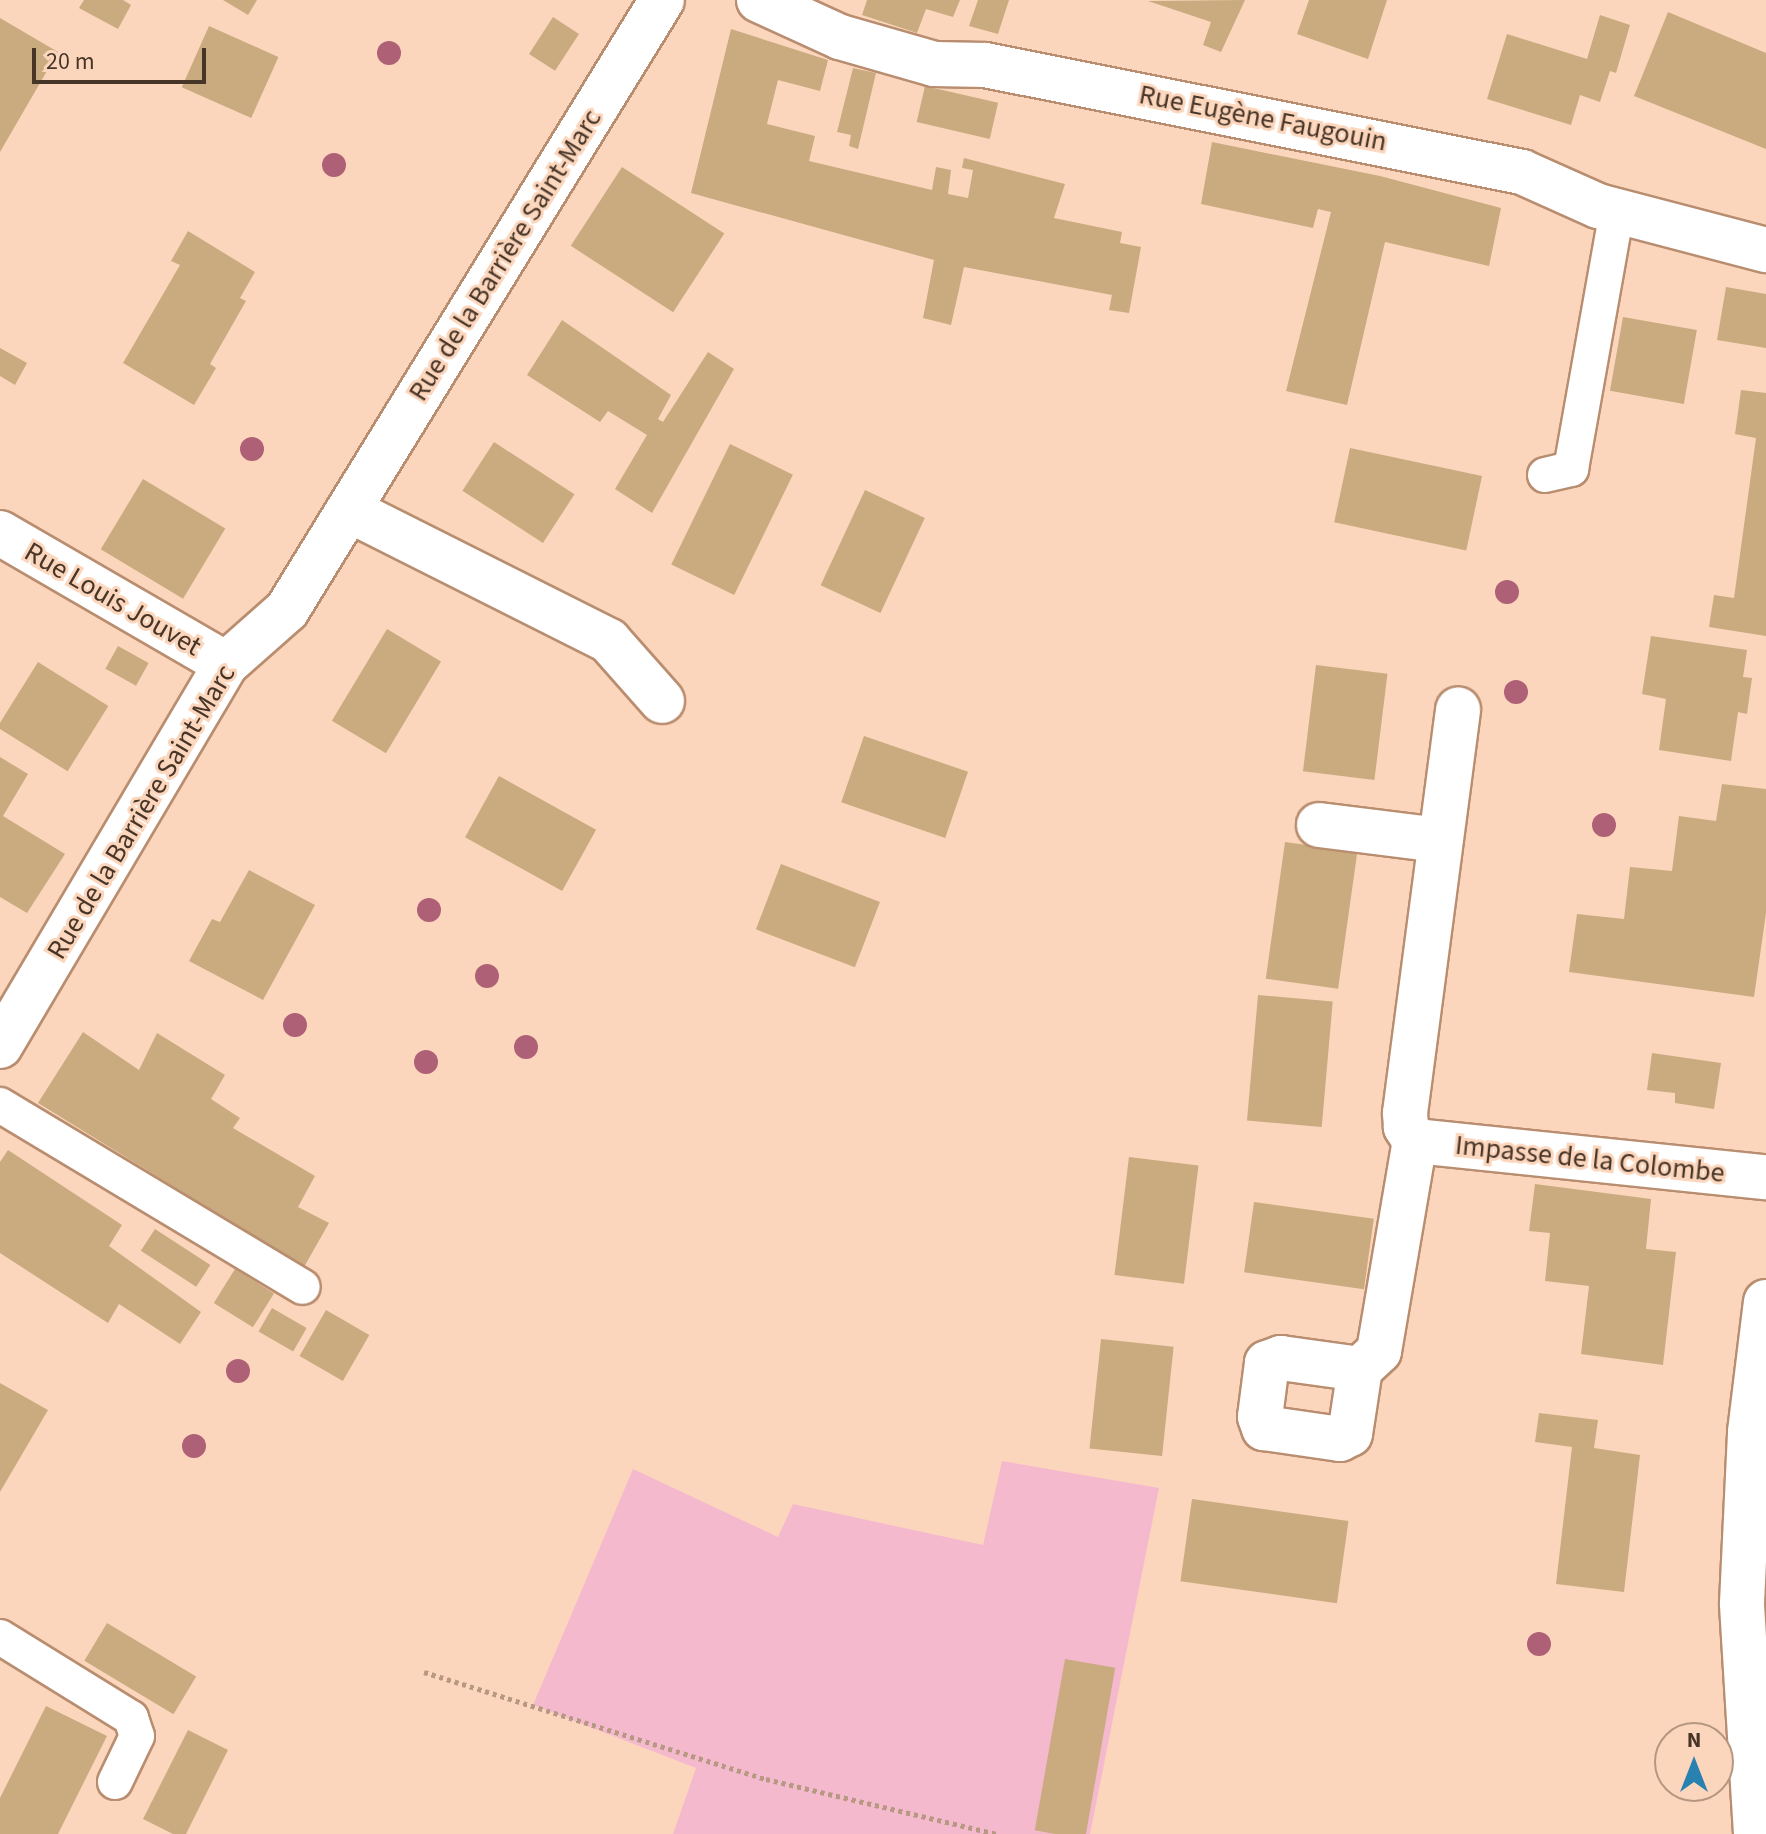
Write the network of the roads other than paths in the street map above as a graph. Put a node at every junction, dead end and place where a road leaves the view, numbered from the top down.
1 (662, 0) edge
2 (759, 0) edge
3 (1617, 211) junction
4 (1766, 250) edge
5 (1545, 475) dead end
6 (349, 510) junction
7 (0, 533) edge
8 (226, 664) junction
9 (662, 701) dead end
10 (1458, 709) dead end
11 (1319, 825) dead end
12 (1440, 840) junction
13 (0, 1046) edge
14 (0, 1105) edge
15 (1415, 1141) junction
16 (1766, 1177) edge
17 (303, 1287) dead end
18 (1766, 1302) edge
19 (1360, 1369) dead end
20 (1754, 1601) edge
21 (0, 1637) edge
22 (115, 1782) dead end
23 (1756, 1834) edge

1 - 6 street, Rue de la Barrière Saint-Marc
2 - 3 street, Rue Eugène Faugouin
3 - 4 street, Rue Eugène Faugouin
3 - 5 lane
6 - 8 street, Rue de la Barrière Saint-Marc
6 - 9 street
7 - 8 street, Rue Louis Jouvet
8 - 13 street, Rue de la Barrière Saint-Marc
10 - 12 street, Impasse de la Colombe
11 - 12 street
12 - 15 street, Impasse de la Colombe
14 - 17 lane
15 - 16 street, Impasse de la Colombe
15 - 19 street, Impasse de la Colombe
18 - 20 street
20 - 23 street
21 - 22 lane

